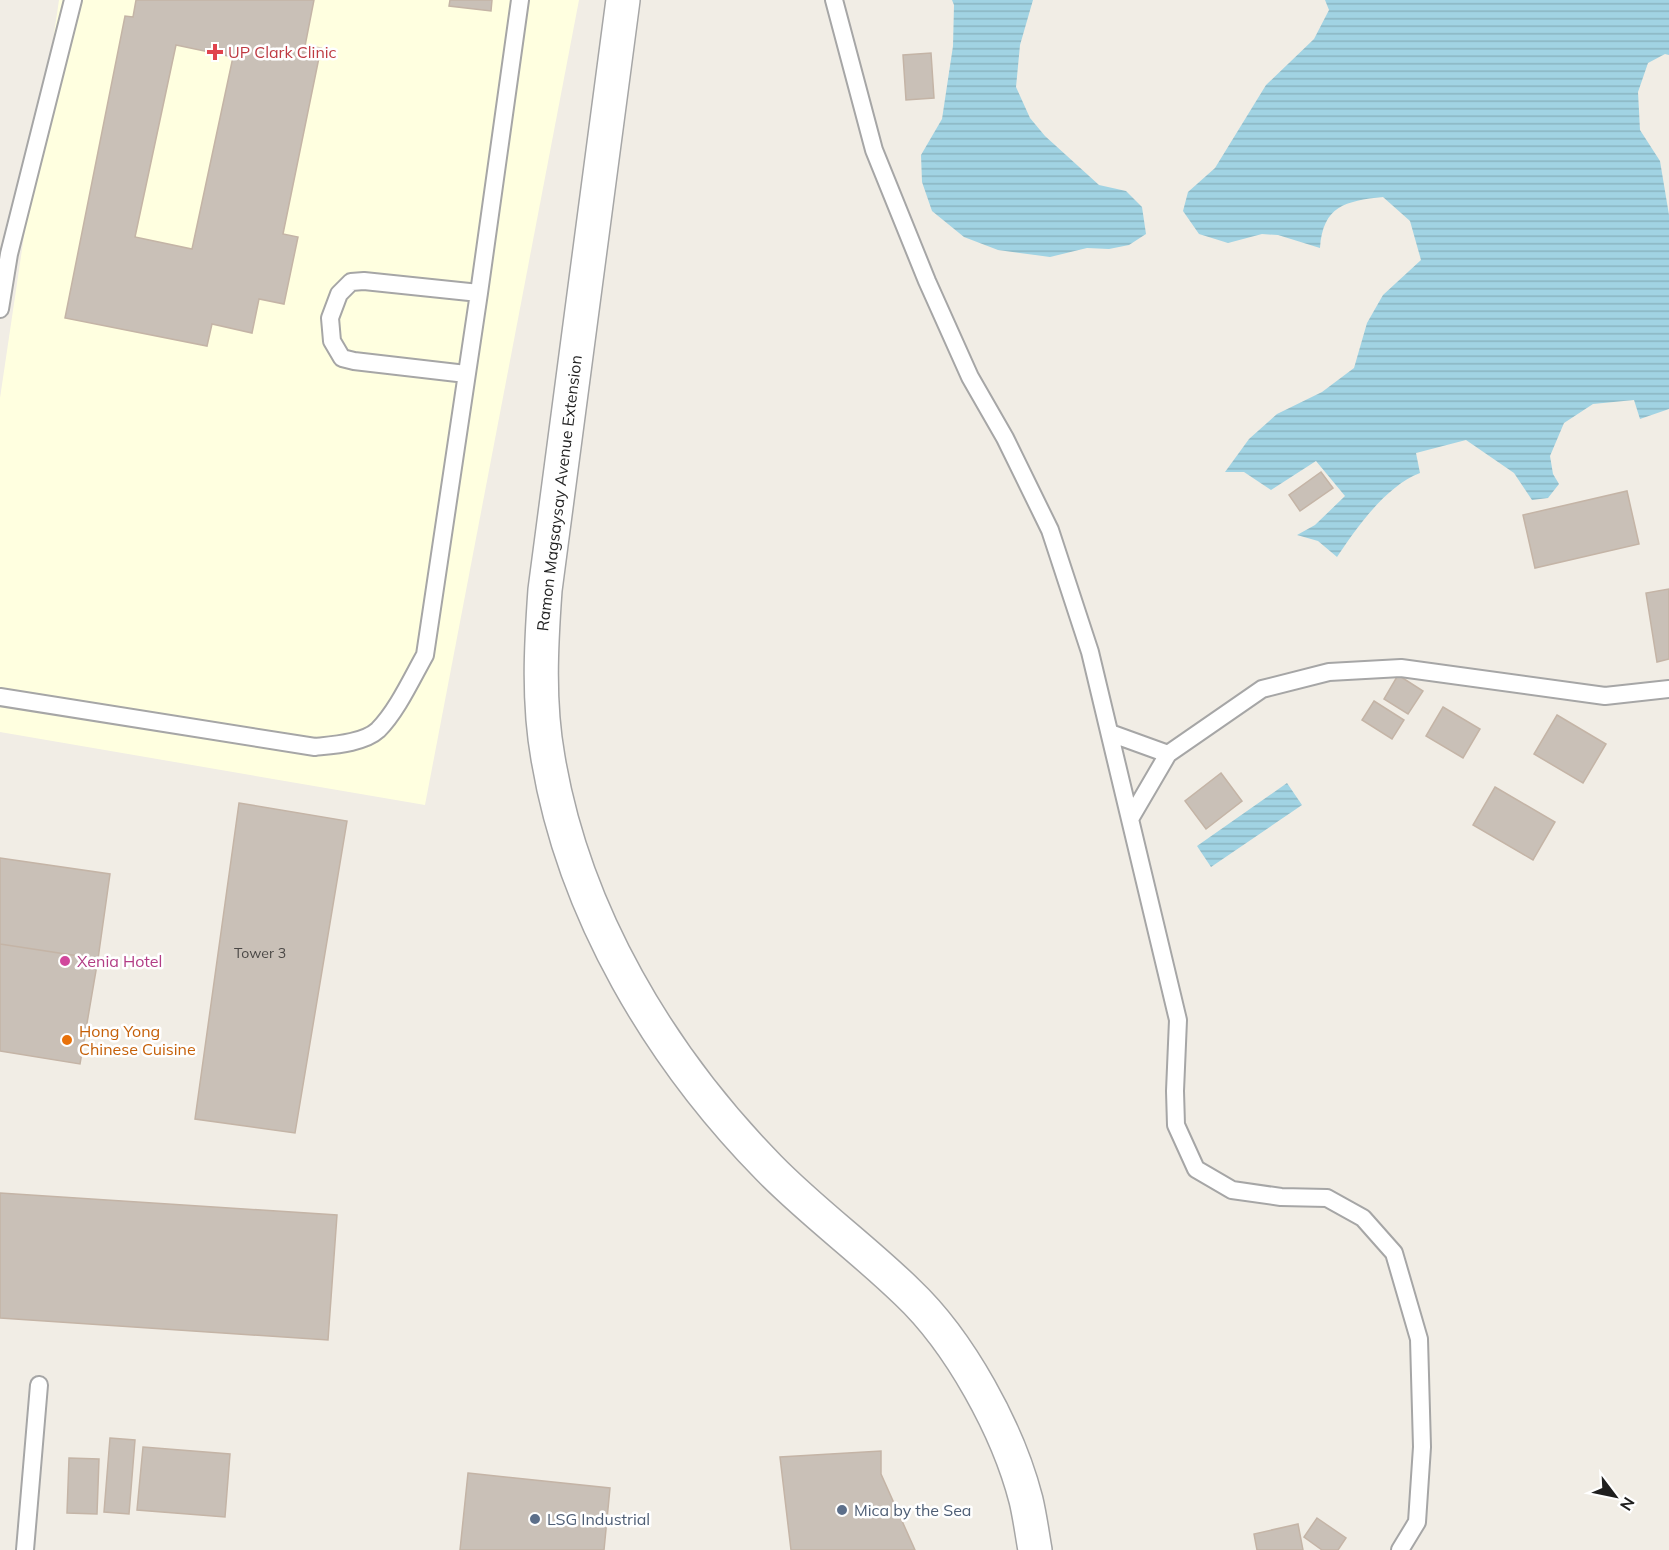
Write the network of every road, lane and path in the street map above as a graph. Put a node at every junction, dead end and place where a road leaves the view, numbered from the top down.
1 (73, 0) edge
2 (520, 0) edge
3 (623, 0) edge
4 (834, 0) edge
5 (479, 293) junction
6 (0, 309) edge
7 (466, 374) junction
8 (1669, 689) edge
9 (0, 697) edge
10 (1110, 732) junction
11 (1168, 754) junction
12 (1130, 819) junction
13 (39, 1385) dead end
14 (25, 1550) edge
15 (1035, 1550) edge
16 (1400, 1550) edge

1 - 6 lane
2 - 5 lane
3 - 15 street, Ramon Magsaysay Avenue Extension
4 - 10 lane
5 - 7 lane
5 - 7 lane
7 - 9 lane
8 - 11 lane
10 - 11 lane
10 - 12 lane
11 - 12 lane
12 - 16 lane
13 - 14 lane

